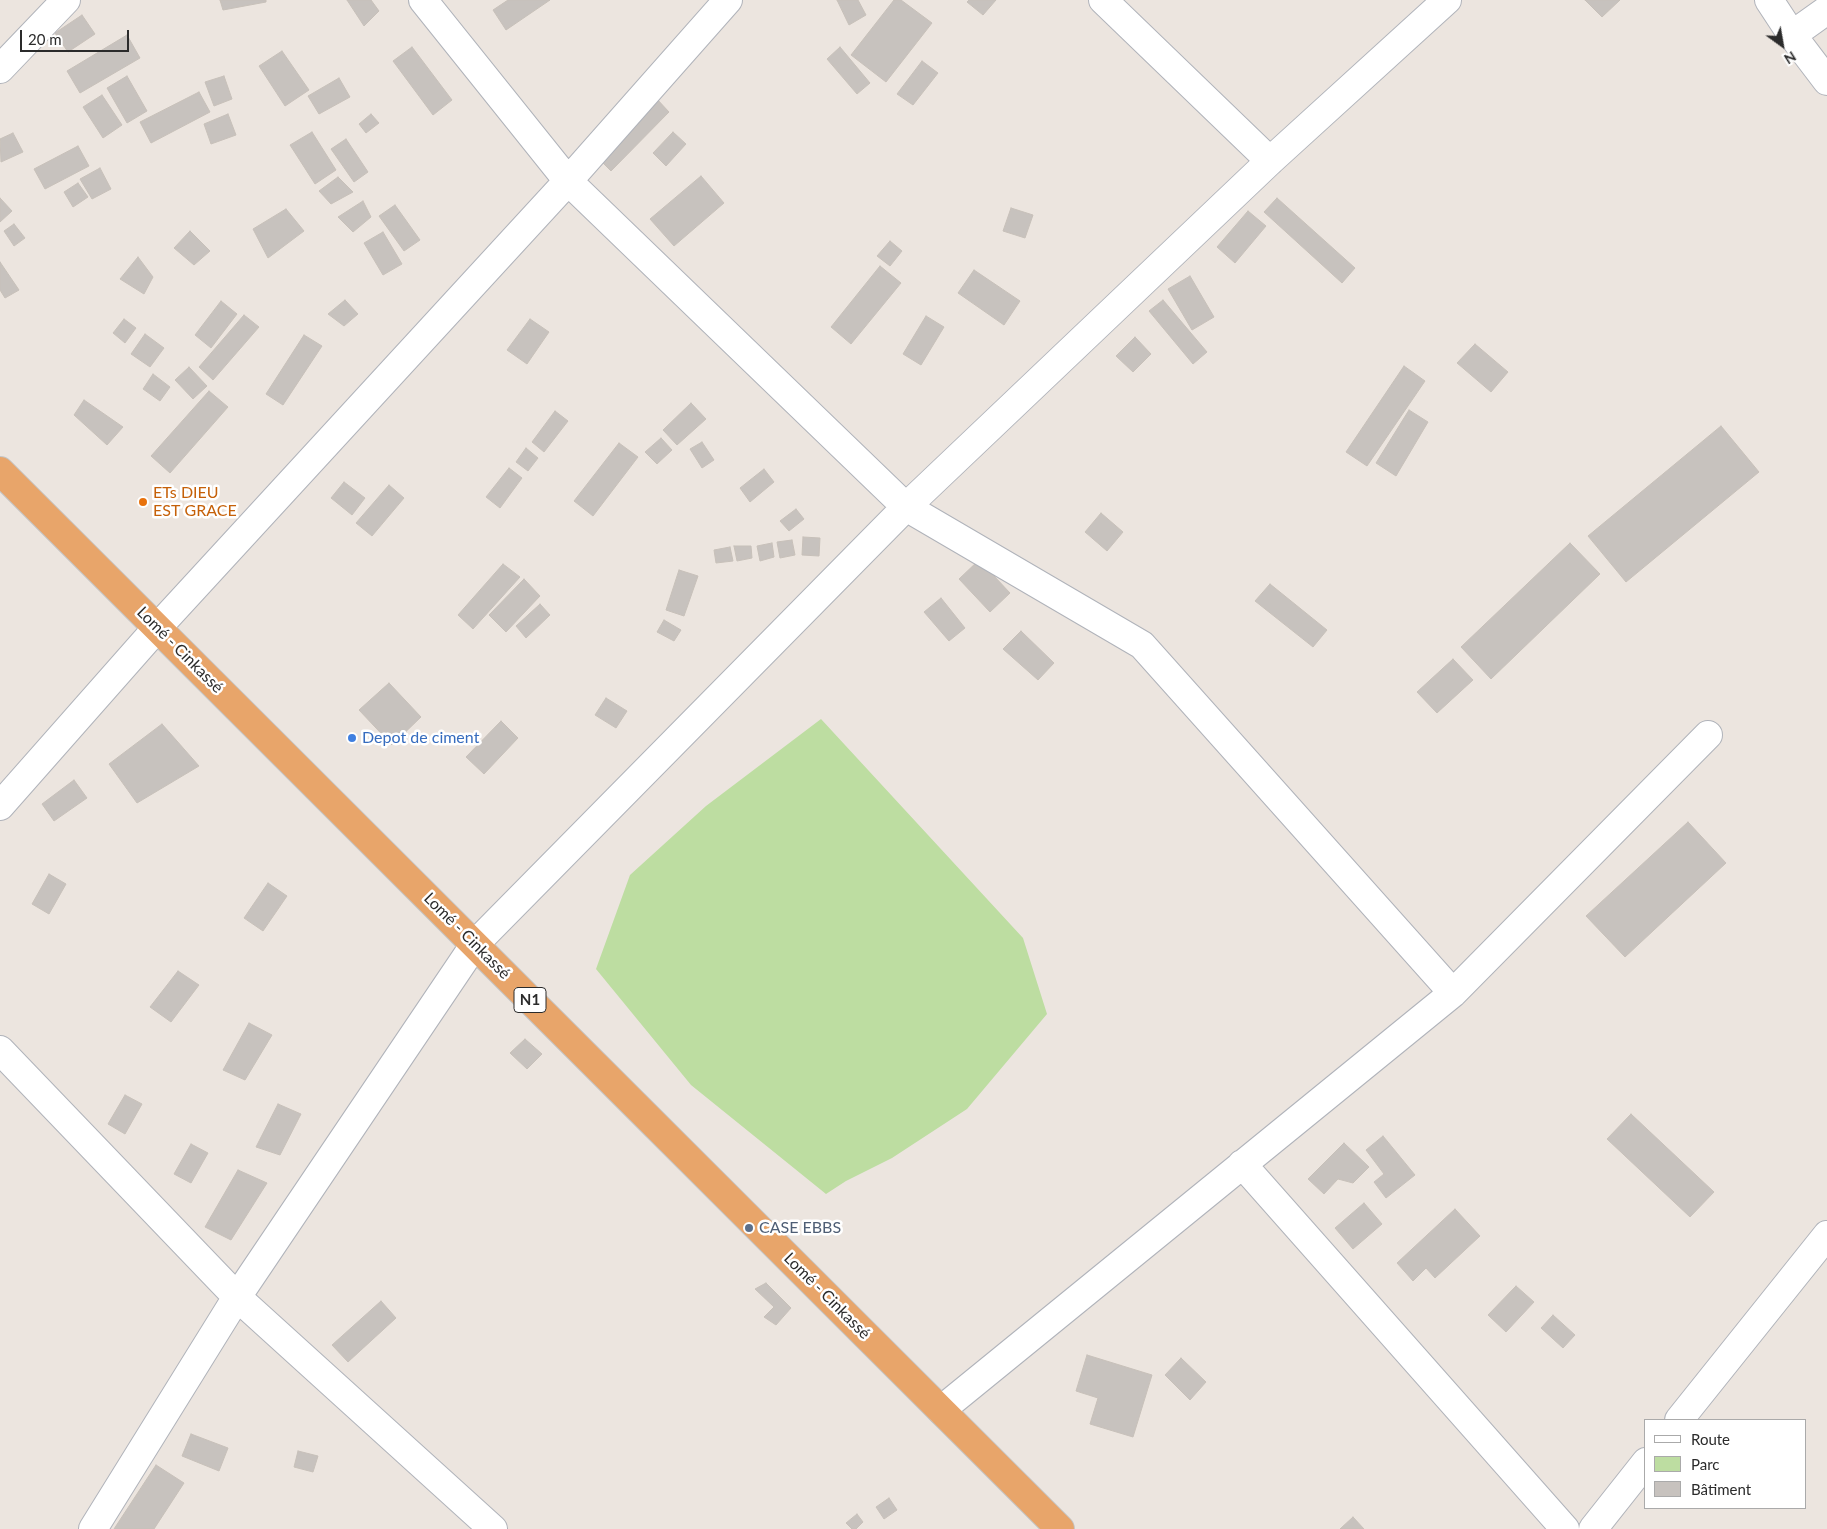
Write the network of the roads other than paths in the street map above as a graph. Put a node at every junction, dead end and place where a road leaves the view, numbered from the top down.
1 (66, 0) edge
2 (423, 0) edge
3 (728, 0) edge
4 (1102, 0) edge
5 (1447, 0) edge
6 (1769, 0) edge
7 (1827, 10) edge
8 (1792, 35) junction
9 (0, 69) edge
10 (1827, 81) edge
11 (1270, 161) junction
12 (568, 181) junction
13 (0, 471) edge
14 (906, 507) junction
15 (157, 628) junction
16 (1708, 735) dead end
17 (0, 806) edge
18 (475, 944) junction
19 (1453, 993) junction
20 (0, 1050) edge
21 (1242, 1164) junction
22 (1827, 1235) edge
23 (237, 1297) junction
24 (941, 1410) junction
25 (1680, 1419) edge
26 (1644, 1465) edge
27 (93, 1529) edge
28 (493, 1529) edge
29 (1060, 1529) edge
30 (1565, 1529) edge
31 (1593, 1529) edge

1 - 9 street
2 - 12 street
3 - 12 street
4 - 11 street
5 - 11 street
6 - 8 street
7 - 8 street
8 - 10 street
11 - 14 street
12 - 14 street
12 - 15 street
13 - 15 highway, Lomé - Cinkassé / N1
14 - 18 street
14 - 19 street
15 - 17 street
15 - 18 highway, Lomé - Cinkassé / N1
16 - 19 street
18 - 23 street
18 - 24 highway, Lomé - Cinkassé / N1
19 - 21 street
20 - 23 street
21 - 24 street
21 - 30 street
22 - 25 street
23 - 27 street
23 - 28 street
24 - 29 highway, Lomé - Cinkassé / N1
26 - 31 street

